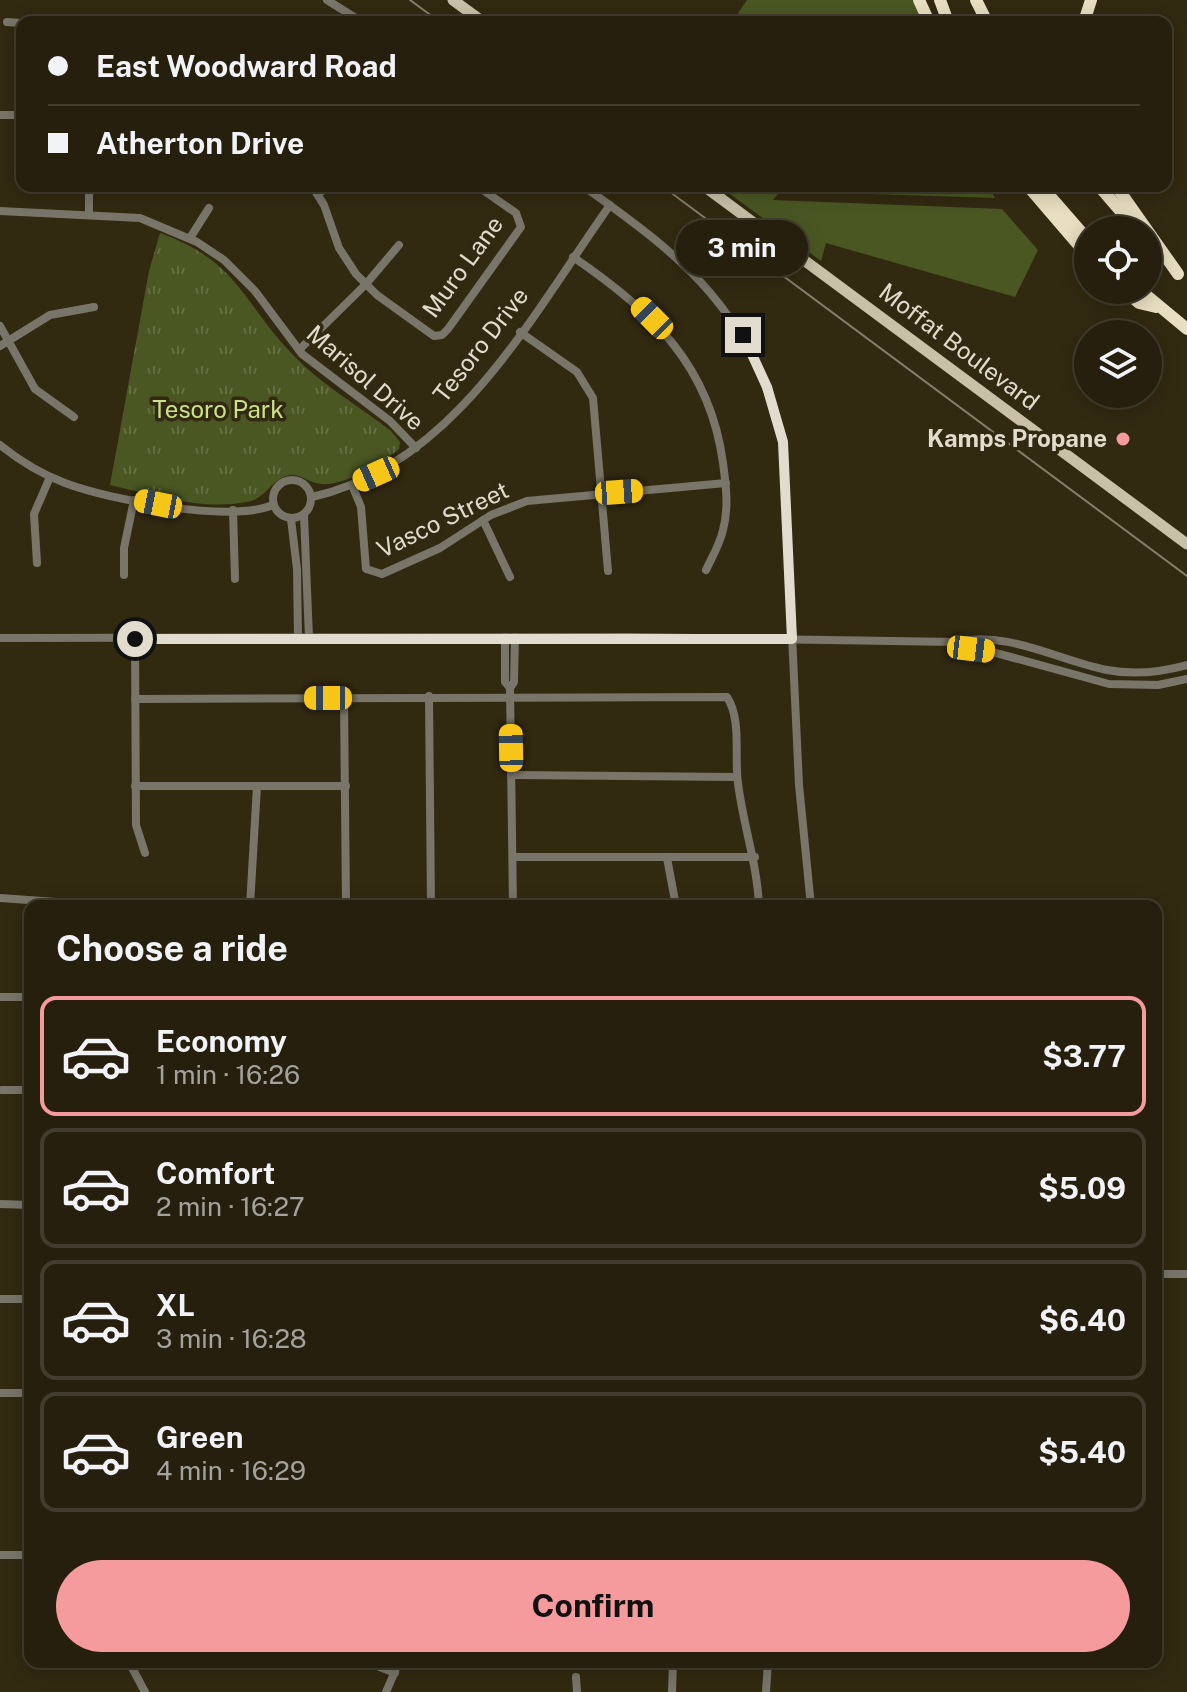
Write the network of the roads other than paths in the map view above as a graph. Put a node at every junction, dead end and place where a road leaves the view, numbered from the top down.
1 (327, 0) edge
2 (453, 0) edge
3 (352, 16) edge
4 (475, 16) edge
5 (7, 22) dead end
6 (16, 23) edge
7 (89, 192) edge
8 (316, 192) edge
9 (485, 192) edge
10 (592, 192) edge
11 (712, 192) edge
12 (1033, 192) edge
13 (1046, 192) edge
14 (1104, 192) edge
15 (1120, 192) edge
16 (610, 205) junction
17 (209, 208) dead end
18 (0, 211) edge
19 (89, 214) junction
20 (1125, 216) edge
21 (1074, 224) edge
22 (190, 238) junction
23 (1074, 240) edge
24 (399, 245) dead end
25 (573, 257) junction
26 (1162, 257) edge
27 (1182, 279) edge
28 (366, 284) junction
29 (1143, 304) edge
30 (1156, 304) edge
31 (94, 307) dead end
32 (1161, 308) junction
33 (0, 326) edge
34 (1187, 329) edge
35 (520, 332) junction
36 (11, 340) junction
37 (0, 346) edge
38 (299, 350) junction
39 (74, 417) dead end
40 (0, 445) edge
41 (416, 448) junction
42 (50, 477) junction
43 (726, 483) junction
44 (352, 485) junction
45 (603, 493) junction
46 (312, 497) junction
47 (134, 500) junction
48 (273, 505) junction
49 (233, 510) junction
50 (304, 515) junction
51 (291, 519) junction
52 (483, 520) junction
53 (1187, 544) edge
54 (37, 563) dead end
55 (706, 570) dead end
56 (608, 571) dead end
57 (124, 575) dead end
58 (510, 577) dead end
59 (235, 579) dead end
60 (510, 637) junction
61 (0, 638) edge
62 (298, 638) junction
63 (309, 638) junction
64 (135, 639) junction
65 (792, 639) junction
66 (956, 642) junction
67 (1187, 665) edge
68 (1187, 679) edge
69 (510, 692) junction
70 (429, 696) junction
71 (135, 699) junction
72 (344, 699) junction
73 (511, 775) junction
74 (737, 777) junction
75 (135, 786) junction
76 (257, 786) junction
77 (346, 786) junction
78 (145, 853) dead end
79 (513, 857) junction
80 (755, 857) junction
81 (667, 858) junction
82 (0, 898) edge
83 (24, 900) edge
84 (250, 900) edge
85 (346, 900) edge
86 (431, 900) edge
87 (513, 900) edge
88 (675, 900) edge
89 (759, 900) edge
90 (810, 900) edge
91 (0, 997) edge
92 (24, 997) edge
93 (2, 1090) dead end
94 (24, 1090) edge
95 (0, 1204) edge
96 (24, 1205) edge
97 (1162, 1274) edge
98 (1187, 1274) edge
99 (0, 1299) edge
100 (24, 1299) edge
101 (0, 1393) edge
102 (24, 1393) edge
103 (0, 1555) edge
104 (24, 1555) edge
105 (132, 1668) edge
106 (382, 1668) edge
107 (397, 1668) edge
108 (673, 1668) edge
109 (768, 1668) edge
110 (395, 1673) junction
111 (576, 1677) dead end
112 (145, 1692) edge
113 (386, 1692) edge
114 (577, 1692) edge
115 (672, 1692) edge
116 (766, 1692) edge

1 - 3 street
2 - 4 main road
5 - 6 street
7 - 19 street
8 - 28 street
9 - 28 street, Muro Lane
10 - 16 street
11 - 53 main road, Moffat Boulevard
12 - 23 highway
13 - 21 highway
14 - 20 highway
15 - 27 highway
16 - 25 street, Tesoro Drive
16 - 65 street
17 - 22 street
18 - 19 street, Marisol Drive
19 - 22 street, Marisol Drive
22 - 38 street, Marisol Drive
24 - 28 street
25 - 35 street, Tesoro Drive
25 - 43 street
26 - 27 highway
28 - 38 street
29 - 32 highway
30 - 32 highway
31 - 36 street
32 - 34 highway
33 - 36 street
35 - 41 street, Tesoro Drive
35 - 45 street
36 - 37 street
36 - 39 street
38 - 41 street, Marisol Drive
40 - 42 street
41 - 44 street, Tesoro Drive
42 - 47 street
42 - 54 street
43 - 45 street, Vasco Street
43 - 55 street
44 - 46 street, Tesoro Drive
44 - 52 street, Vasco Street
45 - 52 street, Vasco Street
45 - 56 street
46 - 48 street
46 - 50 street
47 - 49 street
47 - 57 street
48 - 49 street
48 - 51 street
49 - 59 street
50 - 51 street
50 - 63 street
51 - 62 street
52 - 58 street
60 - 63 street
60 - 65 street
60 - 69 street
61 - 64 street
62 - 63 street
62 - 64 street
64 - 71 street
65 - 66 street
65 - 90 street
66 - 67 street
66 - 68 street
69 - 70 street
69 - 73 street
69 - 74 street
70 - 72 street
70 - 86 street
71 - 72 street
71 - 75 street
72 - 77 street
73 - 74 street
73 - 79 street
74 - 80 street
75 - 76 street
75 - 78 street
76 - 77 street
76 - 84 street
77 - 85 street
79 - 81 street
79 - 87 street
80 - 81 street
80 - 89 street
81 - 88 street
82 - 83 street
91 - 92 street
93 - 94 street
95 - 96 street
97 - 98 street
99 - 100 street
101 - 102 street
103 - 104 street
105 - 112 street
106 - 110 street
107 - 110 street
108 - 115 street
109 - 116 street
110 - 113 street
111 - 114 street

